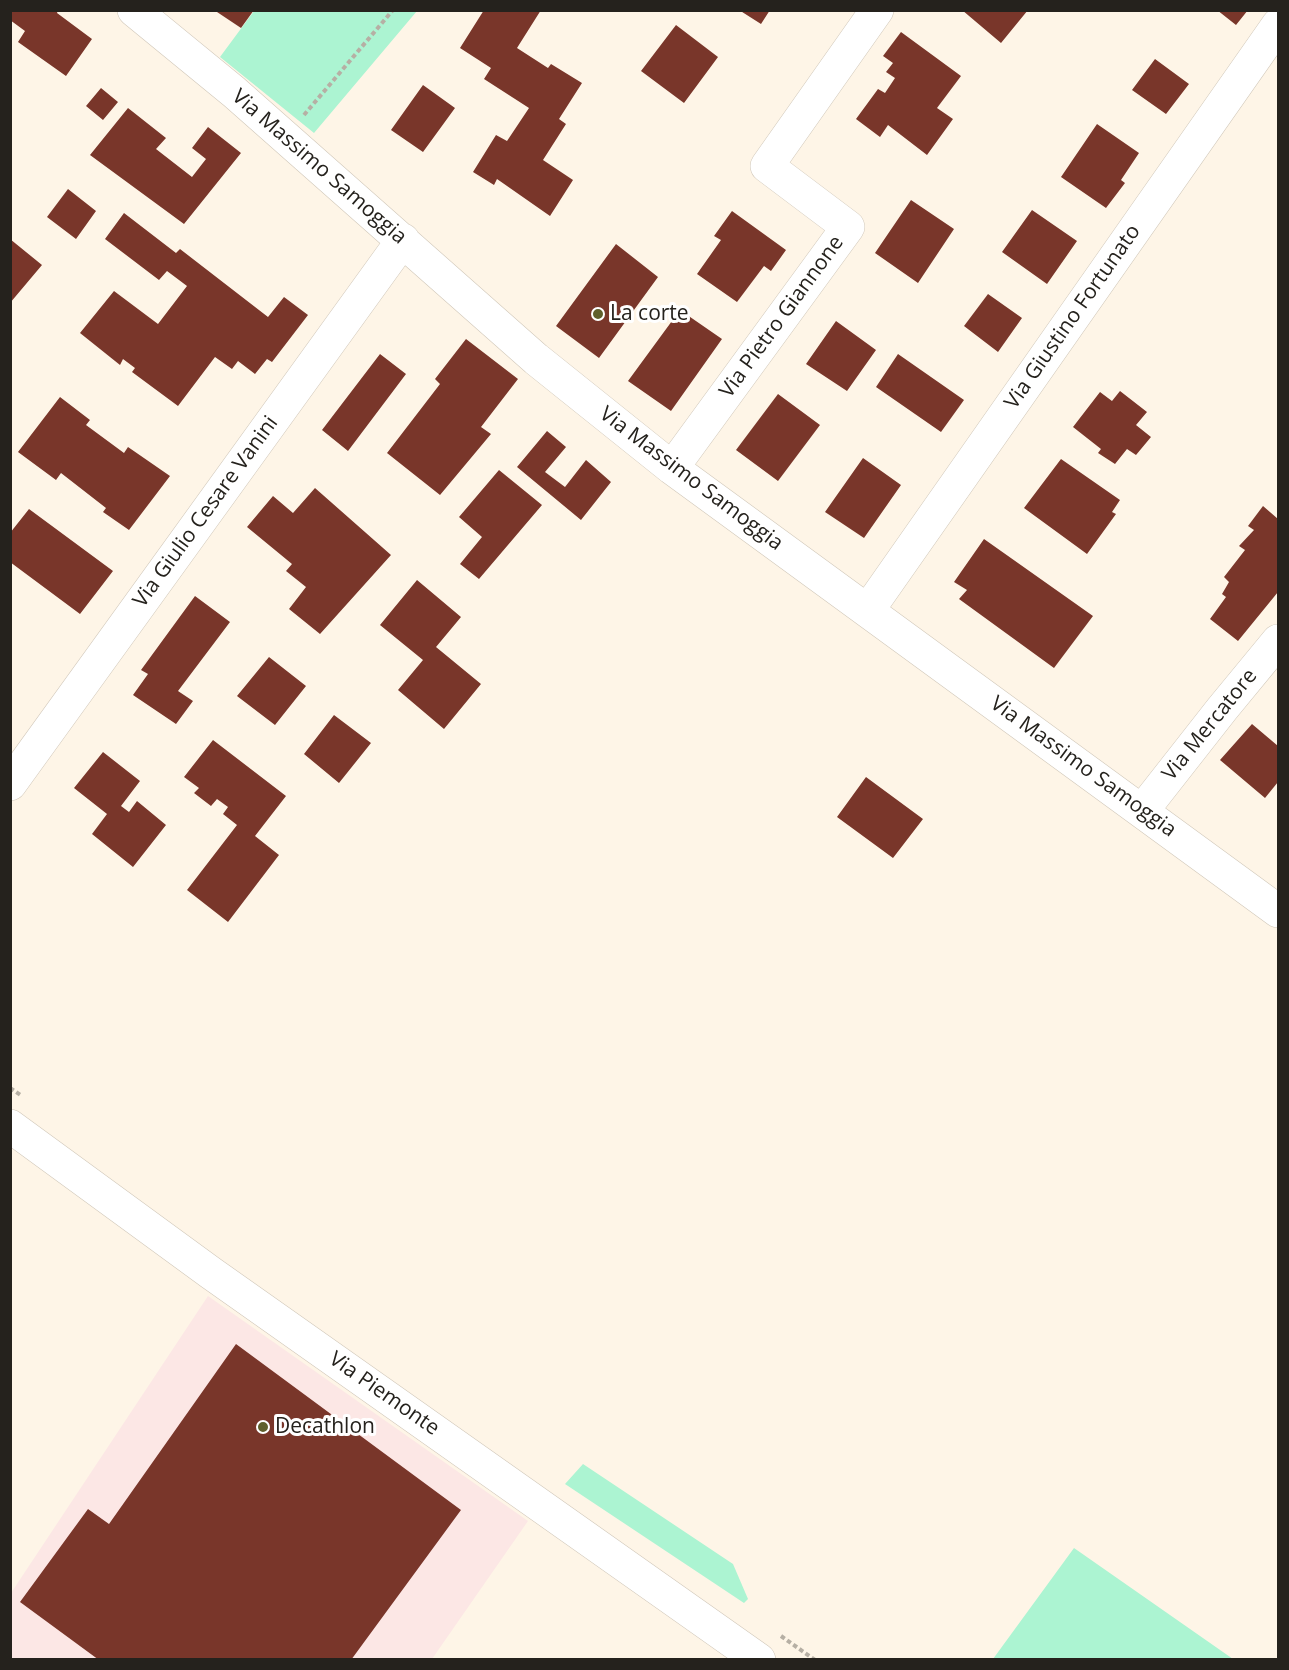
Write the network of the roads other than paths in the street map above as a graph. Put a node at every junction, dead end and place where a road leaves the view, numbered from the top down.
1 (134, 10) edge
2 (877, 10) edge
3 (1278, 25) edge
4 (403, 240) junction
5 (672, 468) junction
6 (868, 610) junction
7 (1278, 641) edge
8 (10, 784) edge
9 (1142, 811) junction
10 (1278, 910) edge
11 (10, 1126) edge
12 (759, 1659) edge

1 - 4 street, Via Massimo Samoggia
2 - 5 street, Via Pietro Giannone
3 - 6 street, Via Giustino Fortunato
4 - 5 street, Via Massimo Samoggia
4 - 8 street, Via Giulio Cesare Vanini
5 - 6 street, Via Massimo Samoggia
6 - 9 street, Via Massimo Samoggia
7 - 9 street, Via Mercatore
9 - 10 street, Via Massimo Samoggia
11 - 12 street, Via Piemonte

